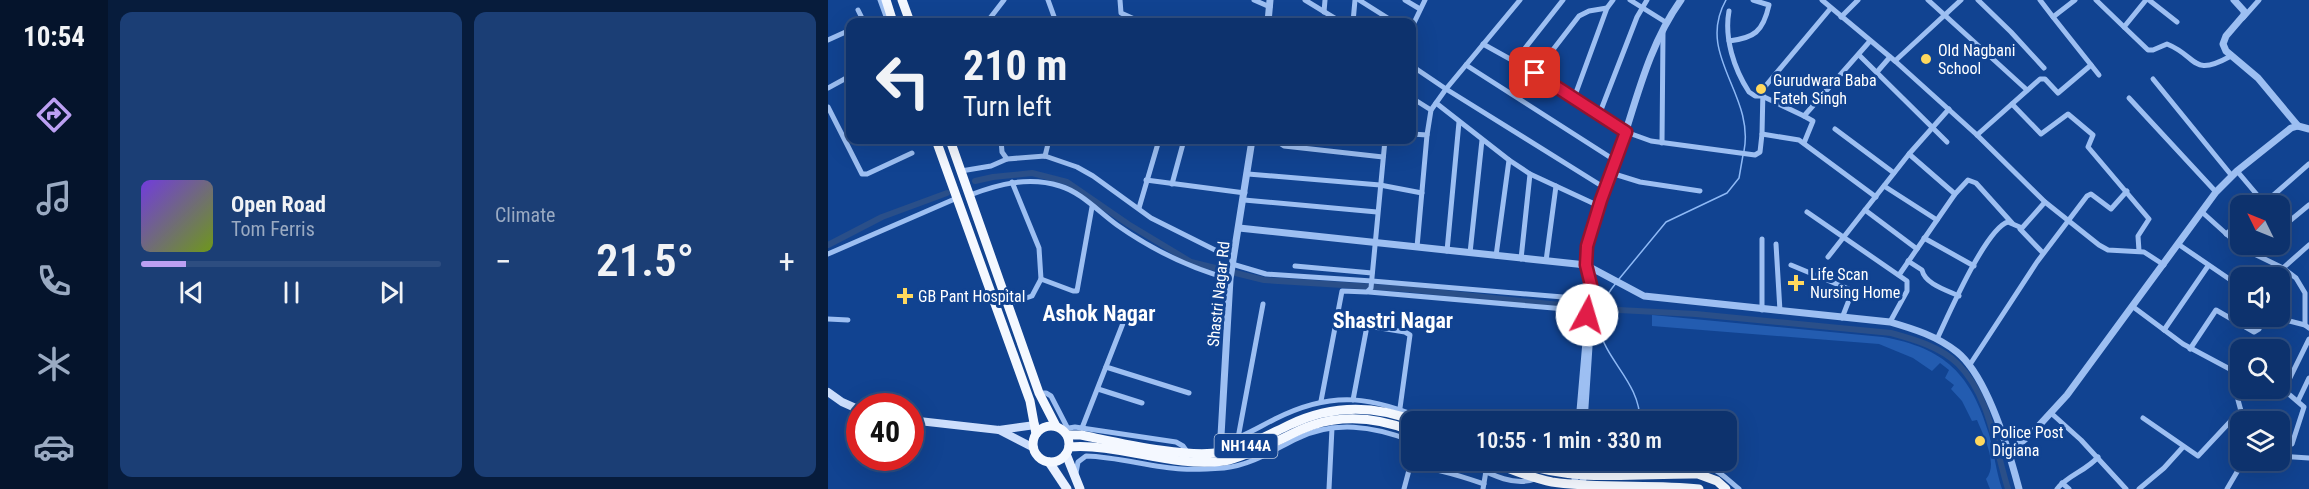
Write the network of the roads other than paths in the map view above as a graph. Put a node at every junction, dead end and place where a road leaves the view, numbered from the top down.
1 (880, 0) edge
2 (886, 0) edge
3 (902, 0) edge
4 (1004, 0) edge
5 (1048, 0) edge
6 (1120, 0) edge
7 (1254, 0) edge
8 (1305, 0) edge
9 (1325, 0) edge
10 (1357, 0) edge
11 (1405, 0) edge
12 (1425, 0) edge
13 (1520, 0) edge
14 (1563, 0) edge
15 (1613, 0) edge
16 (1630, 0) edge
17 (1647, 0) edge
18 (1682, 0) edge
19 (1753, 0) edge
20 (1822, 0) edge
21 (1858, 0) edge
22 (1928, 0) edge
23 (1961, 0) edge
24 (1978, 0) edge
25 (2040, 0) edge
26 (2075, 0) edge
27 (2096, 0) edge
28 (2147, 0) edge
29 (2234, 0) edge
30 (2259, 0) edge
31 (1270, 4) edge
32 (1608, 8) junction
33 (1642, 8) junction
34 (1420, 9) junction
35 (1830, 9) junction
36 (858, 10) dead end
37 (1729, 10) dead end
38 (1324, 12) junction
39 (1945, 15) junction
40 (1841, 17) junction
41 (2053, 17) junction
42 (862, 18) edge
43 (887, 18) edge
44 (893, 18) edge
45 (909, 18) edge
46 (990, 18) edge
47 (1055, 18) edge
48 (1133, 18) edge
49 (1334, 18) edge
50 (1354, 18) edge
51 (1387, 18) edge
52 (1416, 18) edge
53 (2242, 19) junction
54 (2177, 22) dead end
55 (1667, 23) junction
56 (2124, 27) junction
57 (1663, 30) junction
58 (846, 32) edge
59 (828, 40) edge
60 (1729, 41) junction
61 (1870, 41) junction
62 (1483, 44) junction
63 (1859, 55) junction
64 (2231, 56) junction
65 (1893, 59) junction
66 (1515, 61) junction
67 (1466, 65) junction
68 (2091, 65) junction
69 (2044, 68) dead end
70 (1416, 69) edge
71 (1877, 72) junction
72 (1535, 73) junction
73 (2099, 75) dead end
74 (846, 78) edge
75 (2153, 79) dead end
76 (828, 88) edge
77 (1446, 89) junction
78 (2027, 90) junction
79 (1762, 96) junction
80 (1574, 98) junction
81 (2129, 98) dead end
82 (1416, 101) edge
83 (1436, 103) junction
84 (2012, 104) junction
85 (828, 107) edge
86 (1949, 109) junction
87 (1431, 110) junction
88 (1599, 115) junction
89 (1804, 116) junction
90 (1460, 122) junction
91 (2298, 126) junction
92 (1932, 127) junction
93 (1835, 129) dead end
94 (2309, 129) edge
95 (1626, 132) junction
96 (1416, 134) edge
97 (1762, 134) junction
98 (1427, 135) junction
99 (1977, 135) junction
100 (1482, 140) junction
101 (1662, 142) junction
102 (1947, 142) dead end
103 (1804, 143) junction
104 (846, 144) edge
105 (846, 144) edge
106 (937, 144) edge
107 (951, 144) edge
108 (1001, 144) edge
109 (1048, 144) edge
110 (1158, 144) edge
111 (1183, 144) edge
112 (1252, 144) edge
113 (1281, 144) edge
114 (1385, 144) edge
115 (912, 153) dead end
116 (1909, 154) junction
117 (1045, 156) junction
118 (1383, 157) junction
119 (1007, 159) junction
120 (1509, 160) junction
121 (1616, 160) junction
122 (2309, 164) edge
123 (961, 171) junction
124 (1611, 173) junction
125 (1894, 173) junction
126 (2234, 173) junction
127 (1248, 174) junction
128 (1530, 174) junction
129 (1146, 180) junction
130 (1012, 182) junction
131 (1172, 184) junction
132 (1380, 185) junction
133 (1556, 186) junction
134 (1884, 186) junction
135 (1605, 188) junction
136 (1700, 191) dead end
137 (2127, 191) junction
138 (2216, 192) junction
139 (1422, 193) junction
140 (1955, 194) junction
141 (970, 195) junction
142 (2254, 195) edge
143 (2273, 195) edge
144 (1244, 196) junction
145 (1876, 197) junction
146 (957, 198) junction
147 (2045, 202) junction
148 (2309, 205) edge
149 (1599, 206) junction
150 (1092, 207) junction
151 (1139, 208) junction
152 (1865, 210) junction
153 (1377, 212) junction
154 (1807, 212) dead end
155 (2202, 212) junction
156 (1937, 220) junction
157 (2068, 221) junction
158 (2290, 221) edge
159 (2012, 223) junction
160 (1239, 228) junction
161 (2020, 229) junction
162 (2230, 231) edge
163 (2226, 234) junction
164 (1842, 237) junction
165 (2230, 237) edge
166 (1924, 238) junction
167 (1762, 239) dead end
168 (1374, 242) junction
169 (1776, 244) dead end
170 (2178, 244) junction
171 (2309, 245) edge
172 (1417, 247) junction
173 (1917, 249) junction
174 (1447, 251) junction
175 (2139, 251) junction
176 (1470, 253) junction
177 (2043, 253) junction
178 (828, 254) edge
179 (2255, 255) edge
180 (1496, 256) junction
181 (1828, 256) dead end
182 (1521, 259) junction
183 (1546, 261) junction
184 (1908, 261) junction
185 (1586, 265) junction
186 (1791, 265) dead end
187 (2164, 265) junction
188 (1295, 266) dead end
189 (1974, 266) junction
190 (2208, 266) junction
191 (2281, 267) edge
192 (2284, 267) edge
193 (1231, 269) junction
194 (1372, 273) junction
195 (2290, 273) edge
196 (1899, 275) junction
197 (1041, 279) junction
198 (2230, 280) edge
199 (2309, 284) edge
200 (1371, 286) junction
201 (2303, 288) junction
202 (1959, 296) junction
203 (1563, 297) dead end
204 (1008, 304) junction
205 (1263, 304) dead end
206 (2132, 306) junction
207 (1565, 309) dead end
208 (1762, 310) junction
209 (1780, 311) junction
210 (1127, 313) dead end
211 (1842, 318) junction
212 (2230, 318) edge
213 (828, 319) edge
214 (848, 320) dead end
215 (1337, 321) junction
216 (2290, 321) edge
217 (1890, 322) junction
218 (1367, 326) junction
219 (2307, 326) edge
220 (2245, 327) edge
221 (2259, 327) edge
222 (2164, 330) junction
223 (1937, 339) junction
224 (2309, 339) edge
225 (1587, 346) junction
226 (2190, 349) junction
227 (1969, 366) junction
228 (1107, 367) junction
229 (2230, 369) edge
230 (2309, 378) edge
231 (1098, 389) junction
232 (828, 392) edge
233 (1189, 393) dead end
234 (2238, 399) edge
235 (1353, 400) junction
236 (1321, 401) junction
237 (2298, 402) junction
238 (846, 404) edge
239 (1142, 404) dead end
240 (1400, 408) junction
241 (2241, 410) joint
242 (1407, 411) edge
243 (1580, 411) edge
244 (1584, 411) edge
245 (2051, 413) junction
246 (1401, 415) edge
247 (2143, 418) dead end
248 (924, 422) edge
249 (1082, 428) junction
250 (1332, 428) junction
251 (1401, 428) edge
252 (1036, 429) junction
253 (1063, 429) junction
254 (999, 430) junction
255 (1238, 438) junction
256 (1401, 438) edge
257 (2292, 444) dead end
258 (2183, 447) junction
259 (1034, 448) junction
260 (1220, 449) junction
261 (1068, 451) junction
262 (2010, 452) junction
263 (1188, 453) junction
264 (2098, 457) junction
265 (2290, 457) edge
266 (2309, 458) edge
267 (1049, 462) junction
268 (1486, 471) joint
269 (1518, 471) edge
270 (1558, 471) edge
271 (2238, 471) edge
272 (1676, 473) junction
273 (1578, 474) edge
274 (1076, 478) junction
275 (1538, 478) junction
276 (2061, 483) junction
277 (1483, 486) edge
278 (1677, 488) edge
279 (1066, 489) edge
280 (1080, 489) edge
281 (1329, 489) edge
282 (1404, 489) edge
283 (1700, 489) edge
284 (1726, 489) edge
285 (1739, 489) edge
286 (2019, 489) edge
287 (2057, 489) edge
288 (2068, 489) edge
289 (2126, 489) edge
290 (2139, 489) edge
291 (2227, 489) edge

1 - 43 street
2 - 44 highway
3 - 45 highway
4 - 46 street
5 - 47 street
6 - 48 street
7 - 31 street
8 - 38 street
9 - 38 street
10 - 50 street
10 - 51 street
11 - 34 street
12 - 34 street
13 - 62 street
14 - 66 street
15 - 32 street
16 - 33 street
17 - 33 street
18 - 55 street
19 - 60 street
20 - 35 street
21 - 40 street
22 - 39 street
23 - 39 street
24 - 69 street
25 - 41 street
26 - 41 street
27 - 56 street
28 - 54 street
28 - 56 street
29 - 53 street
30 - 53 street
32 - 72 street
32 - 80 street
33 - 55 street
33 - 88 street
34 - 52 street
35 - 40 street
35 - 79 street
36 - 42 street
37 - 60 street
38 - 49 street
39 - 65 street
39 - 78 street
40 - 61 street
41 - 68 street
53 - 64 street
55 - 57 street
56 - 64 street
57 - 95 street
57 - 101 street
58 - 59 street
60 - 79 street
61 - 63 street
61 - 65 street
62 - 66 street
62 - 67 street
63 - 71 street
63 - 89 street
64 - 91 street
65 - 71 street
65 - 86 street
66 - 72 street
67 - 77 street
67 - 121 street
68 - 73 street
68 - 78 street
70 - 77 street
71 - 92 street
72 - 80 street
74 - 76 street
75 - 126 street
77 - 83 street
77 - 135 street
78 - 84 street
79 - 89 street
79 - 97 street
80 - 88 street
81 - 138 street
82 - 87 street
83 - 87 street
83 - 90 street
84 - 99 street
84 - 137 street
85 - 104 street
86 - 92 street
86 - 99 street
87 - 98 street
88 - 95 street
89 - 103 street
90 - 100 street
90 - 174 street
91 - 94 street
91 - 126 street
92 - 102 street
92 - 116 street
93 - 125 street
95 - 101 street
95 - 121 street
96 - 98 street
97 - 101 street
97 - 103 street
98 - 139 street
99 - 147 street
100 - 120 street
100 - 176 street
103 - 145 street
105 - 115 street
106 - 146 highway
107 - 123 highway
108 - 119 street
109 - 117 street
110 - 129 street
111 - 131 street
112 - 127 street, Shastri Nagar Rd
113 - 118 street
114 - 118 street
116 - 125 street
116 - 140 street
117 - 119 street
117 - 151 street
118 - 132 street
119 - 123 street
120 - 128 street
120 - 180 street
121 - 124 street
122 - 143 street
123 - 141 highway
124 - 135 street
124 - 136 street
125 - 134 street
126 - 138 street
126 - 142 street
127 - 132 street
127 - 144 street, Shastri Nagar Rd
128 - 133 street
128 - 182 street
129 - 131 street
129 - 151 street
130 - 141 street
130 - 150 street
130 - 197 street
131 - 144 street
132 - 139 street
132 - 153 street
133 - 149 street
133 - 183 street
134 - 145 street
134 - 156 street
135 - 149 street
137 - 157 street
137 - 175 street
138 - 155 street
139 - 172 street
140 - 156 street
140 - 159 street
141 - 204 highway
144 - 153 street
144 - 160 street, Shastri Nagar Rd
145 - 152 street
146 - 178 street
146 - 252 highway
147 - 157 street
147 - 161 street
148 - 158 street
149 - 185 street
150 - 193 street
150 - 197 street
151 - 193 street
152 - 164 street
152 - 173 street
153 - 168 street
154 - 164 street
155 - 163 street
155 - 170 street
156 - 166 street
157 - 175 street
157 - 177 street
159 - 161 street
159 - 189 street
160 - 168 street
160 - 193 street, Shastri Nagar Rd
161 - 177 street
162 - 163 street
163 - 165 street
164 - 181 street
164 - 196 street
166 - 173 street
166 - 189 street
167 - 208 street
168 - 172 street
168 - 194 street
169 - 209 street
170 - 187 street
170 - 190 street
171 - 192 street
172 - 174 street
173 - 184 street
174 - 176 street
175 - 187 street
176 - 180 street
177 - 227 street
179 - 191 street
180 - 182 street
182 - 183 street
183 - 185 street
184 - 196 street
184 - 202 street
185 - 208 street
185 - 225 street
186 - 211 street
187 - 206 street
188 - 194 street
189 - 202 street
190 - 198 street
190 - 222 street
193 - 200 street
193 - 260 street, Shastri Nagar Rd
194 - 200 street
195 - 201 street
196 - 217 street
197 - 204 street
199 - 201 street
200 - 203 street
200 - 207 street
200 - 215 street
201 - 219 street
202 - 223 street
204 - 253 highway
205 - 255 street
206 - 222 street
206 - 245 street
208 - 209 street
209 - 211 street
210 - 228 street
211 - 217 street
212 - 226 street
213 - 214 street
215 - 218 street
215 - 236 street
216 - 219 street
217 - 223 street
218 - 235 street
218 - 240 street
220 - 221 street
222 - 226 street
223 - 227 street
224 - 237 street
225 - 243 street
225 - 244 street
226 - 229 street
227 - 262 street
228 - 231 street
228 - 233 street
230 - 237 street
231 - 239 street
231 - 249 street
232 - 238 main road
234 - 241 street
235 - 236 street
235 - 240 street
236 - 255 street
237 - 257 street
240 - 242 street
241 - 258 street
245 - 262 street
245 - 264 street
246 - 260 highway, NH144A
247 - 258 street
248 - 254 main road
249 - 253 street
249 - 263 street
250 - 256 street
250 - 274 street
250 - 281 street
251 - 261 highway, NH144A
252 - 253 highway, NH144A
252 - 254 main road
252 - 259 highway
253 - 261 highway
253 - 263 highway, NH144A
254 - 259 main road
255 - 260 street
258 - 290 street
259 - 267 highway
260 - 263 highway, NH144A
261 - 267 highway, NH144A
261 - 274 main road
262 - 286 street
264 - 276 street
264 - 289 street
265 - 266 street
267 - 279 main road
268 - 275 street
268 - 277 street
269 - 275 highway
270 - 273 highway
271 - 291 street
272 - 273 highway
272 - 284 highway
272 - 285 street
273 - 275 highway
273 - 278 highway
274 - 280 main road
276 - 287 street
276 - 288 street
277 - 282 street
278 - 283 highway

